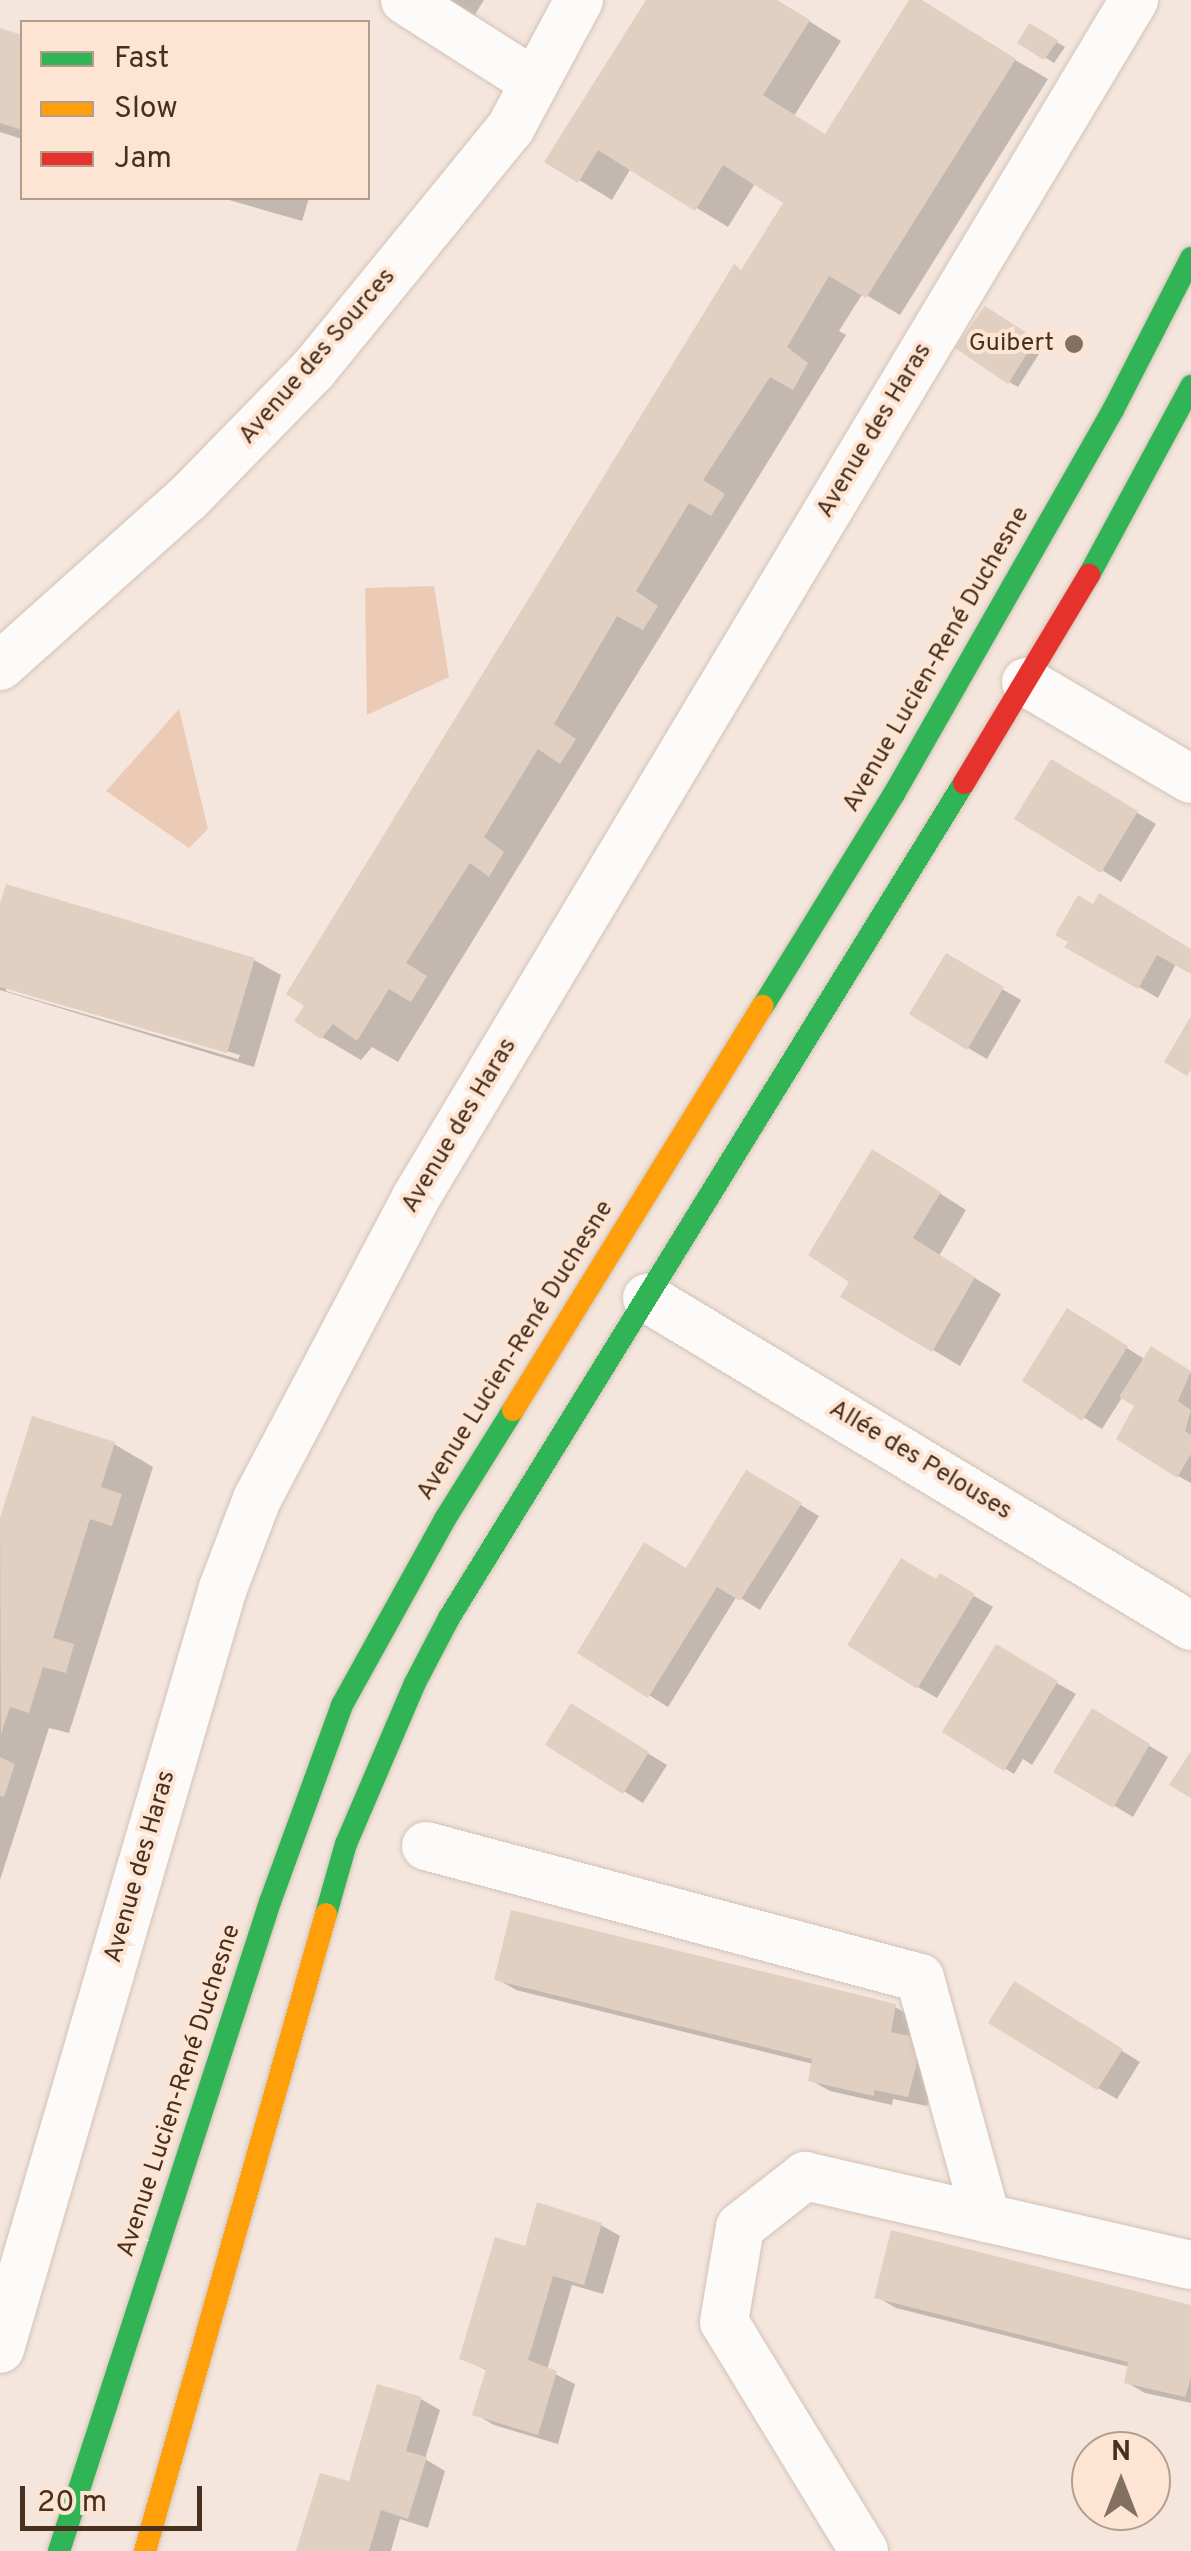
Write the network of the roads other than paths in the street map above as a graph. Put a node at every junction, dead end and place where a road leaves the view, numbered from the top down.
1 (405, 0) edge
2 (579, 0) edge
3 (1134, 0) edge
4 (532, 81) junction
5 (1191, 258) edge
6 (1191, 386) edge
7 (0, 666) edge
8 (1026, 682) junction
9 (1191, 779) edge
10 (648, 1298) junction
11 (1191, 1626) edge
12 (426, 1846) dead end
13 (986, 2218) junction
14 (1191, 2265) edge
15 (0, 2349) edge
16 (59, 2551) edge
17 (144, 2551) edge
18 (864, 2551) edge

1 - 4 street
2 - 4 street, Avenue des Sources
3 - 15 street, Avenue des Haras
4 - 7 street, Avenue des Sources
5 - 16 main road, Avenue Lucien-René Duchesne
6 - 8 main road
8 - 9 street
8 - 10 main road
10 - 11 street, Allée des Pelouses
10 - 17 main road
12 - 13 street
13 - 14 street
13 - 18 street

